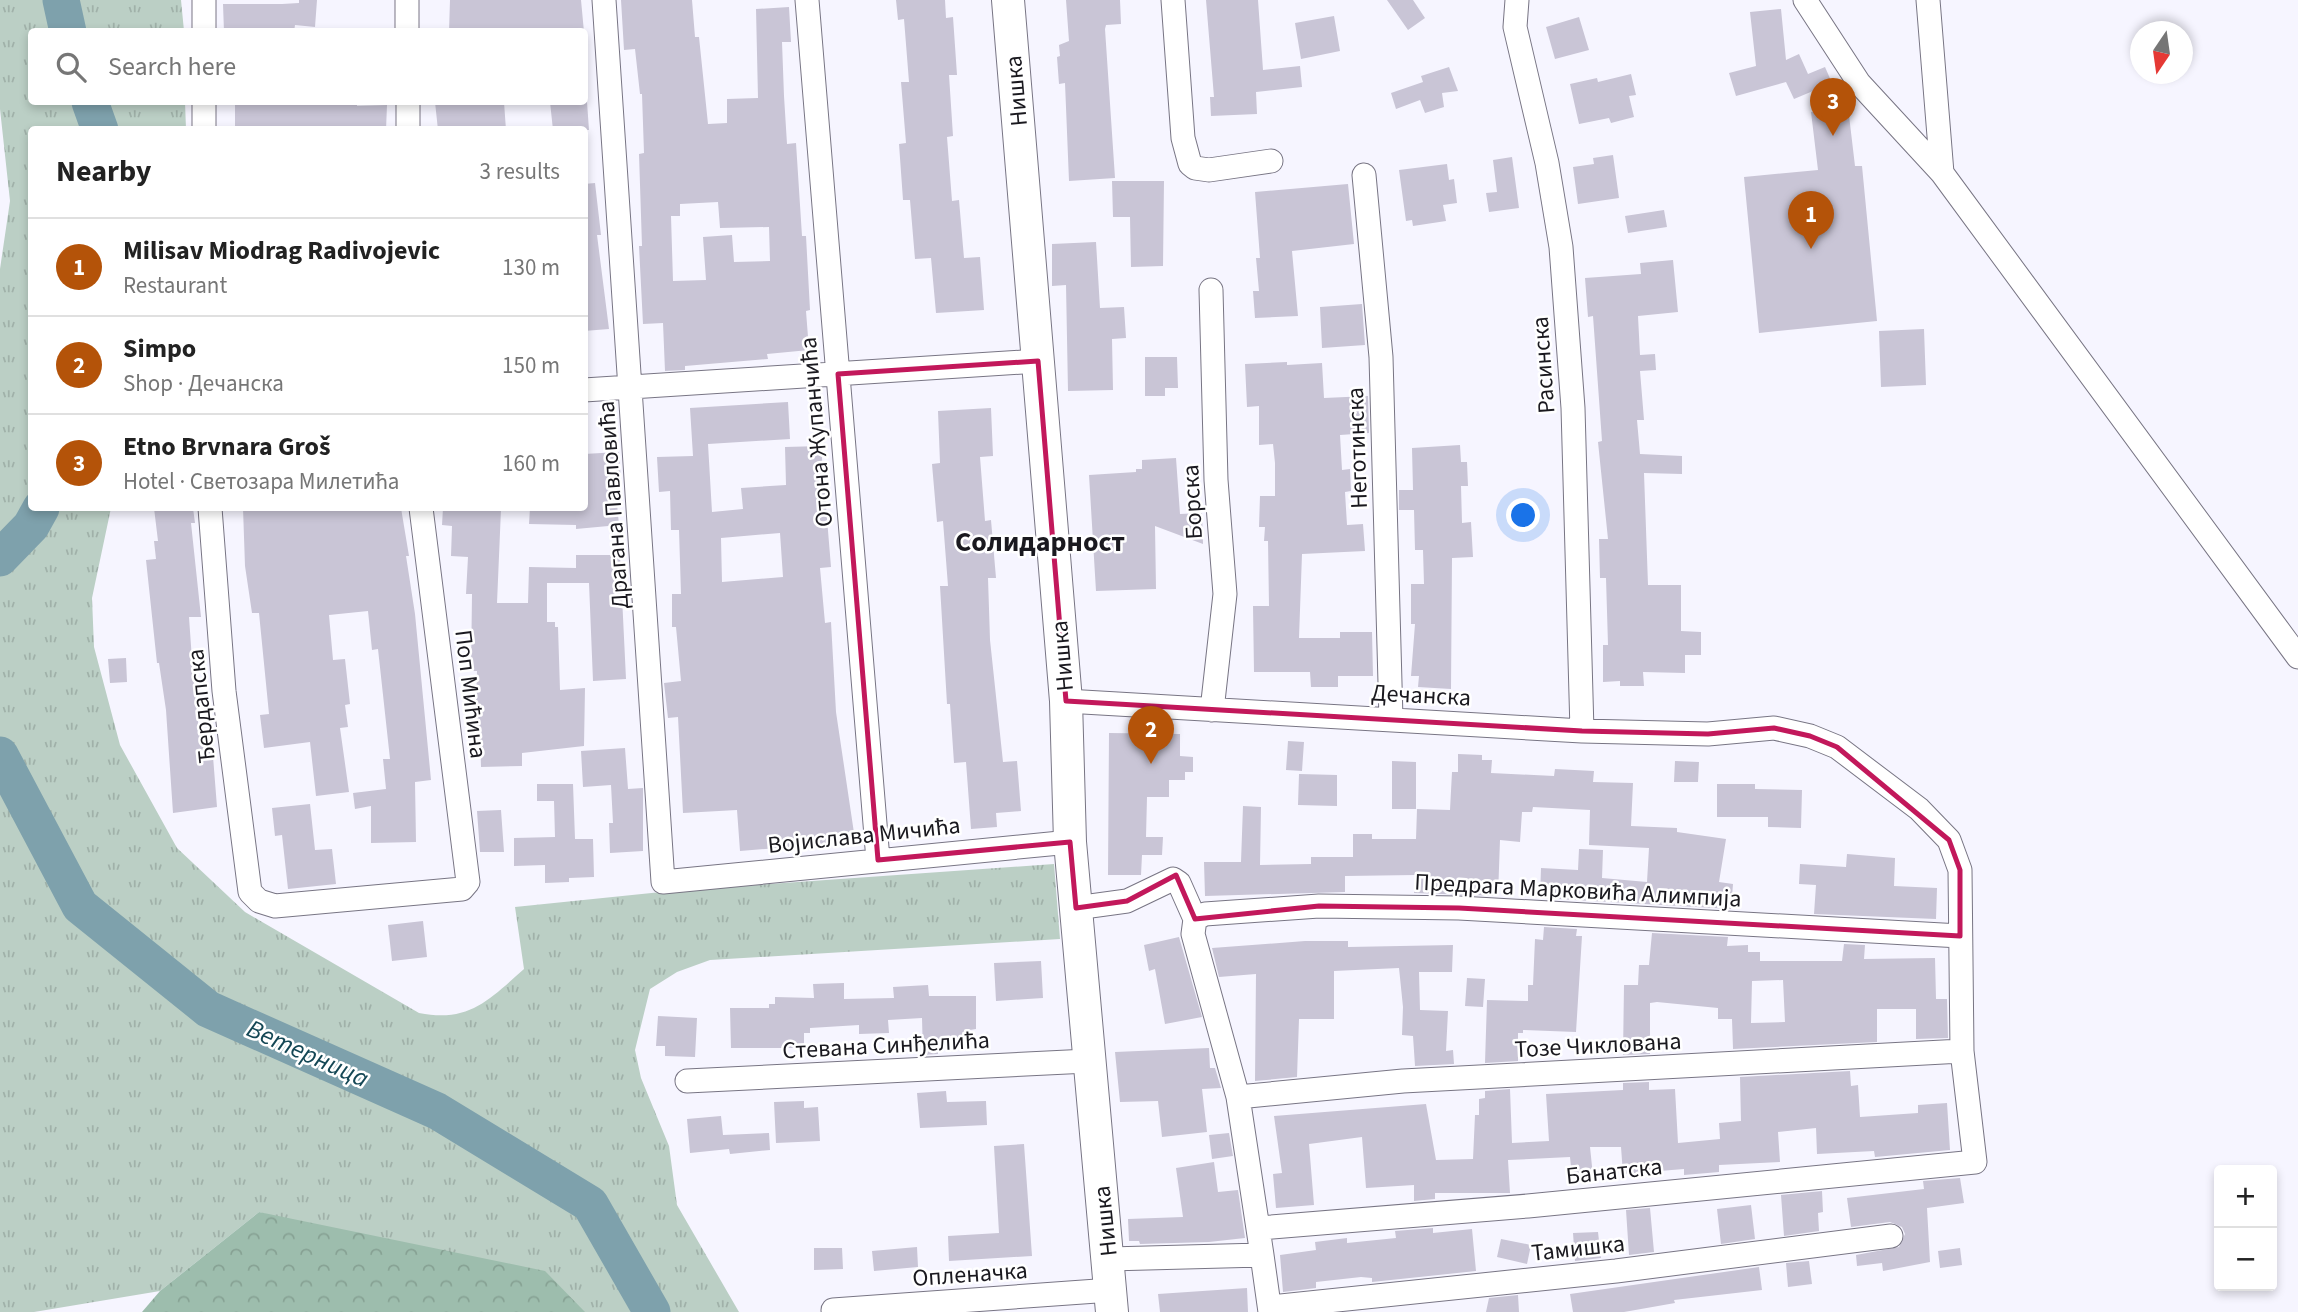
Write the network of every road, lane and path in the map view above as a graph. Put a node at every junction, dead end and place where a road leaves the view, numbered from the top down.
1 (204, 0) edge
2 (407, 0) edge
3 (604, 0) edge
4 (807, 0) edge
5 (1008, 0) edge
6 (1173, 0) edge
7 (1517, 0) edge
8 (1805, 0) edge
9 (1928, 0) edge
10 (204, 28) edge
11 (407, 28) edge
12 (204, 105) edge
13 (408, 105) edge
14 (204, 126) edge
15 (408, 126) edge
16 (1271, 161) dead end
17 (1942, 173) junction
18 (1364, 175) dead end
19 (1211, 290) dead end
20 (1038, 361) junction
21 (838, 374) junction
22 (632, 386) junction
23 (588, 390) edge
24 (210, 511) edge
25 (421, 511) edge
26 (2298, 657) edge
27 (1066, 701) junction
28 (1212, 710) junction
29 (1391, 719) junction
30 (1582, 731) junction
31 (1070, 842) junction
32 (878, 860) junction
33 (663, 882) joint
34 (466, 886) joint
35 (1076, 908) junction
36 (1195, 919) junction
37 (1960, 936) junction
38 (1962, 1051) junction
39 (1088, 1061) junction
40 (687, 1081) dead end
41 (1238, 1097) junction
42 (1975, 1162) joint
43 (1259, 1228) junction
44 (1891, 1236) dead end
45 (1262, 1255) junction
46 (1109, 1259) junction
47 (1112, 1301) edge
48 (833, 1310) edge
49 (1270, 1310) edge

1 - 10 street
2 - 11 street
3 - 22 street, Драгана Павловића
4 - 21 street, Отона Жупанчића
5 - 20 main road, Нишка
6 - 16 street
7 - 30 street, Расинска
8 - 17 street
9 - 17 street
12 - 14 street
13 - 15 street
17 - 26 street
18 - 29 street, Неготинска
19 - 28 street, Борска
20 - 21 street
20 - 27 main road, Нишка
21 - 22 street
21 - 32 street, Отона Жупанчића
22 - 23 street
22 - 33 street, Драгана Павловића
24 - 34 street, Ђердапска
25 - 34 street, Поп Мићина
27 - 28 street, Дечанска
27 - 31 main road, Нишка
28 - 29 street, Дечанска
29 - 30 street, Дечанска
30 - 37 street, Дечанска
31 - 32 street, Војислава Мичића
31 - 35 main road, Нишка
32 - 33 street, Војислава Мичића
35 - 36 street
35 - 39 main road, Нишка
36 - 37 street, Предрага Марковића Алимпија
36 - 41 street
37 - 38 street, Дечанска
38 - 41 street, Тозе Чиклована
38 - 42 street, Дечанска
39 - 40 street, Стевана Синђелића
39 - 46 main road, Нишка
41 - 43 street
42 - 43 street, Банатска
43 - 45 street
44 - 49 street, Тамишка
45 - 46 street
45 - 49 street
46 - 47 main road, Нишка
47 - 48 street, Опленачка

